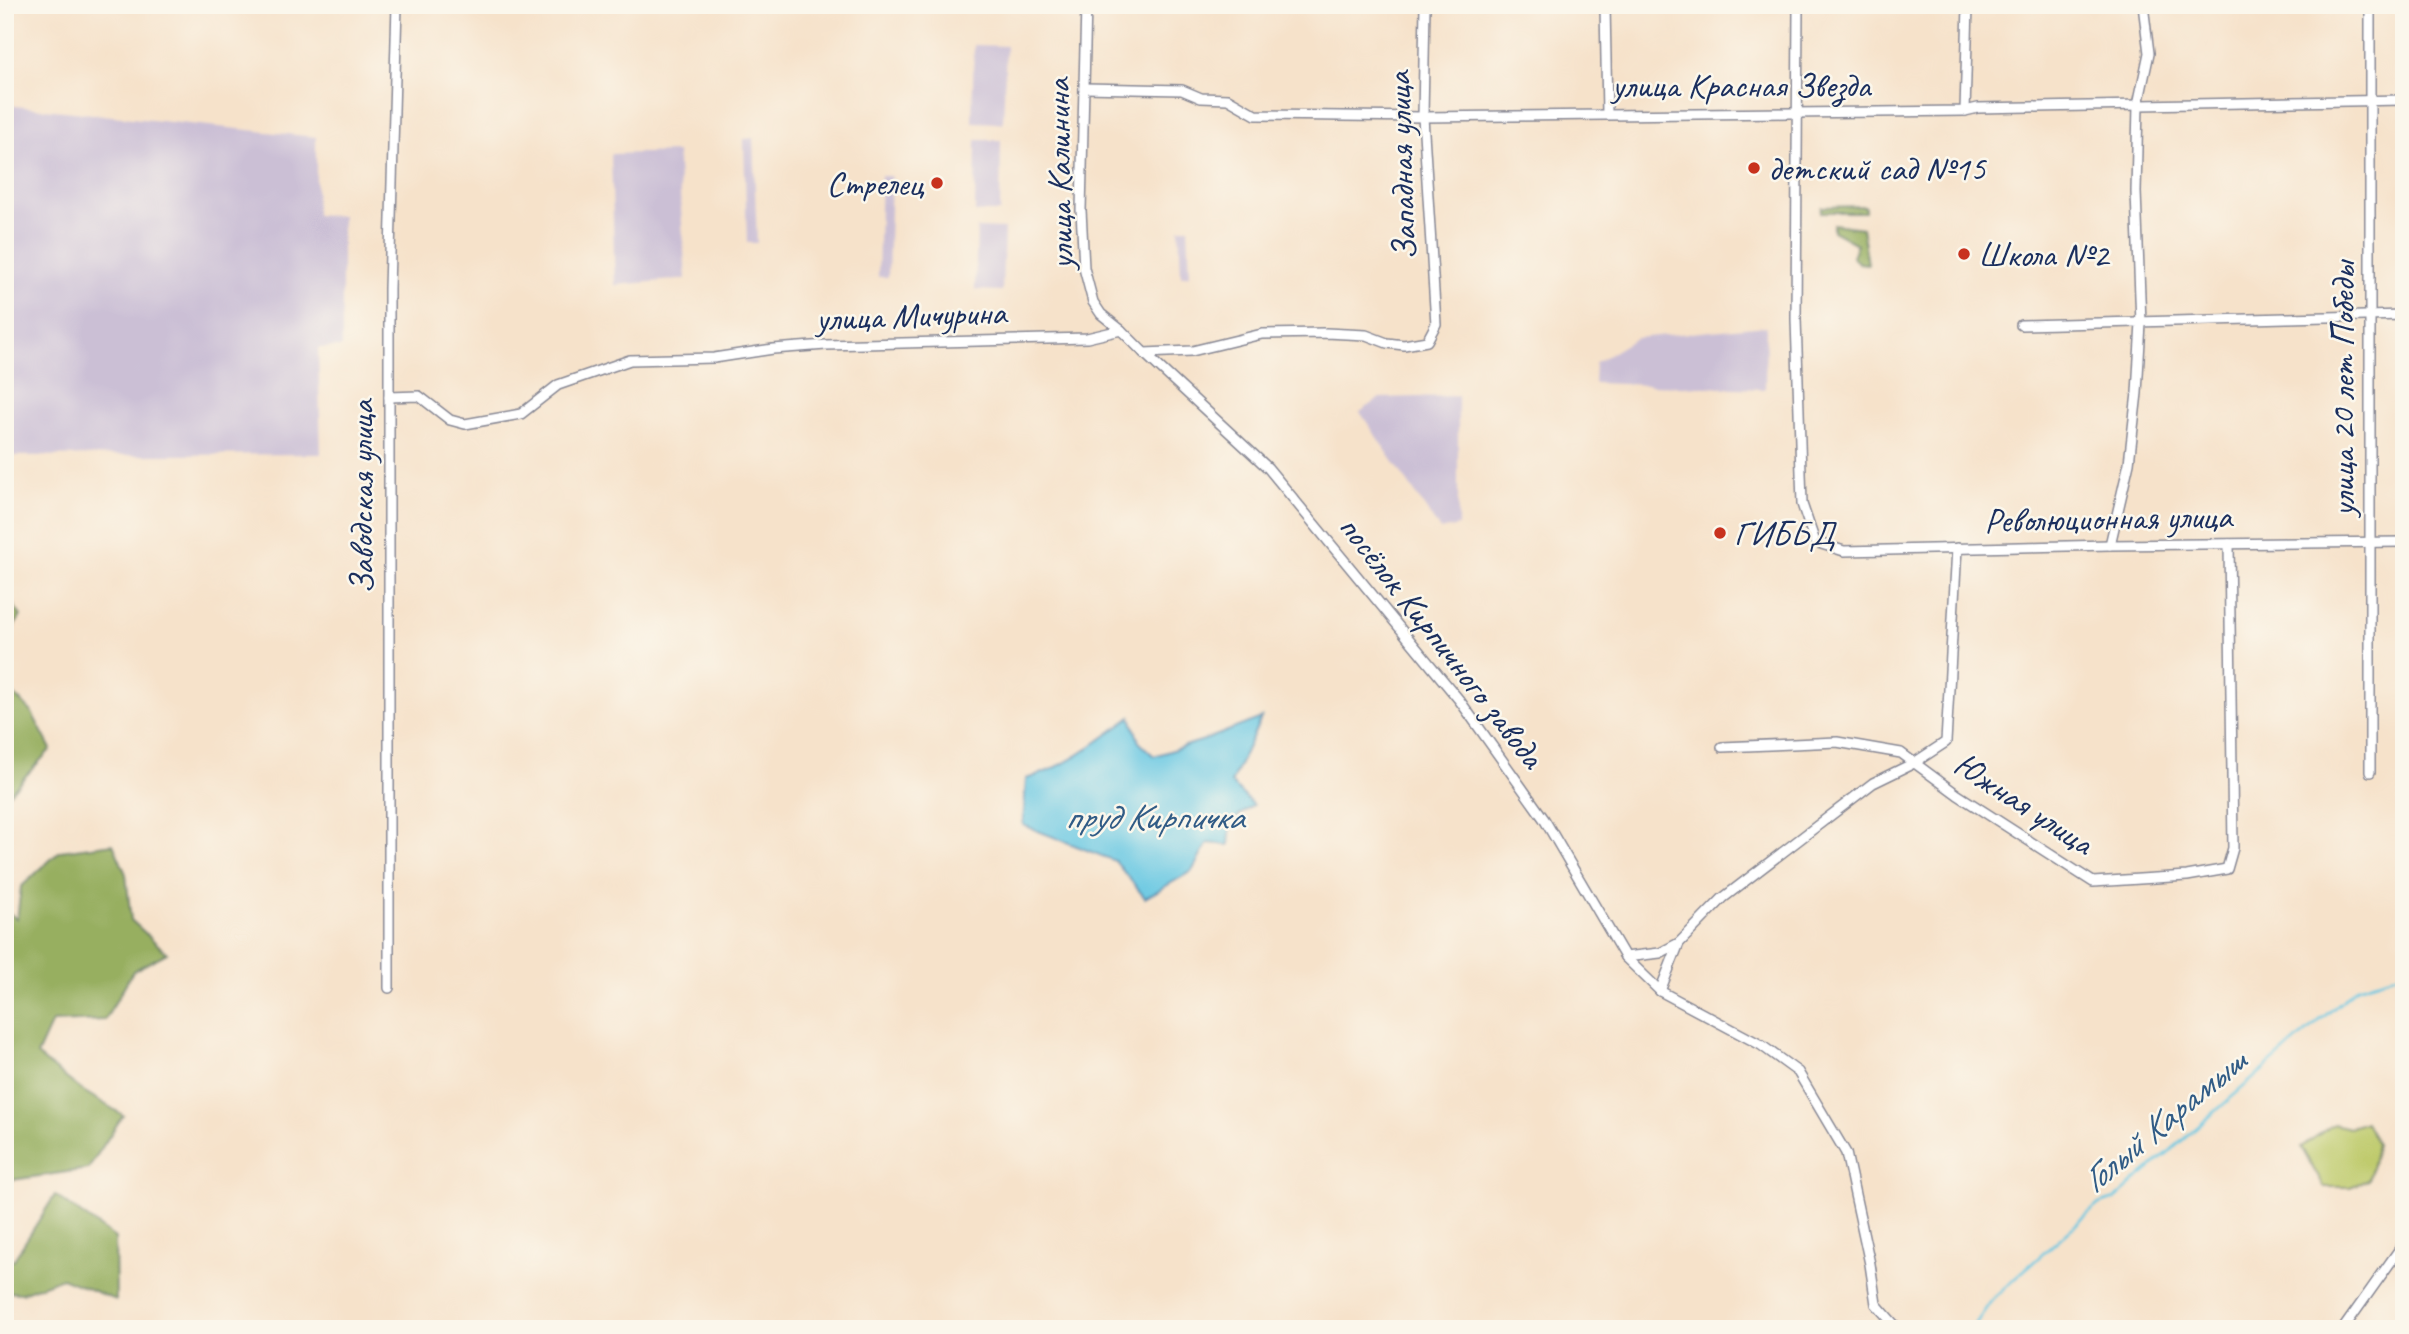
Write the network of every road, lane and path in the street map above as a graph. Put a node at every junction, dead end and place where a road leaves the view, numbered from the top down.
1 (397, 5) edge
2 (1086, 5) edge
3 (1425, 5) edge
4 (1605, 5) edge
5 (1798, 5) edge
6 (1968, 5) edge
7 (2143, 5) edge
8 (2370, 5) edge
9 (1084, 89) junction
10 (2404, 100) edge
11 (2370, 102) junction
12 (2138, 105) junction
13 (1965, 111) junction
14 (1797, 113) junction
15 (1607, 114) junction
16 (1423, 117) junction
17 (2404, 315) edge
18 (2370, 316) junction
19 (2141, 323) junction
20 (2021, 326) dead end
21 (1121, 330) junction
22 (1144, 354) junction
23 (389, 397) junction
24 (2404, 541) edge
25 (2370, 542) junction
26 (2229, 544) junction
27 (2110, 545) junction
28 (1957, 548) junction
29 (1722, 747) dead end
30 (1914, 763) junction
31 (2370, 772) dead end
32 (1679, 943) junction
33 (1625, 957) junction
34 (389, 988) dead end
35 (1660, 991) junction
36 (2404, 1243) edge
37 (1898, 1329) edge
38 (2343, 1329) edge

1 - 23 street, Заводская улица
2 - 9 street, улица Калинина
3 - 16 street, Западная улица
4 - 15 street
5 - 14 street
6 - 13 street
7 - 12 street
8 - 11 street, улица 20 лет Победы
9 - 16 street, улица Красная Звезда
9 - 21 street, улица Калинина
10 - 11 street, улица Красная Звезда
11 - 12 street, улица Красная Звезда
11 - 18 street, улица 20 лет Победы
12 - 13 street, улица Красная Звезда
12 - 19 street
13 - 14 street, улица Красная Звезда
14 - 15 street, улица Красная Звезда
14 - 28 street, Революционная улица
15 - 16 street, улица Красная Звезда
16 - 22 street, Западная улица
17 - 18 street
18 - 19 street
18 - 25 street, улица 20 лет Победы
19 - 20 street
19 - 27 street
21 - 22 street
21 - 23 street, улица Мичурина
22 - 33 street, посёлок Кирпичного завода
23 - 34 street, Заводская улица
24 - 25 street, Революционная улица
25 - 26 street, Революционная улица
25 - 31 street, улица 20 лет Победы
26 - 27 street, Революционная улица
26 - 30 street, Южная улица
27 - 28 street, Революционная улица
28 - 30 street
29 - 30 street, Южная улица
30 - 32 street
32 - 33 street
32 - 35 street
33 - 35 street, посёлок Кирпичного завода
35 - 37 street, посёлок Кирпичного завода
36 - 38 street

